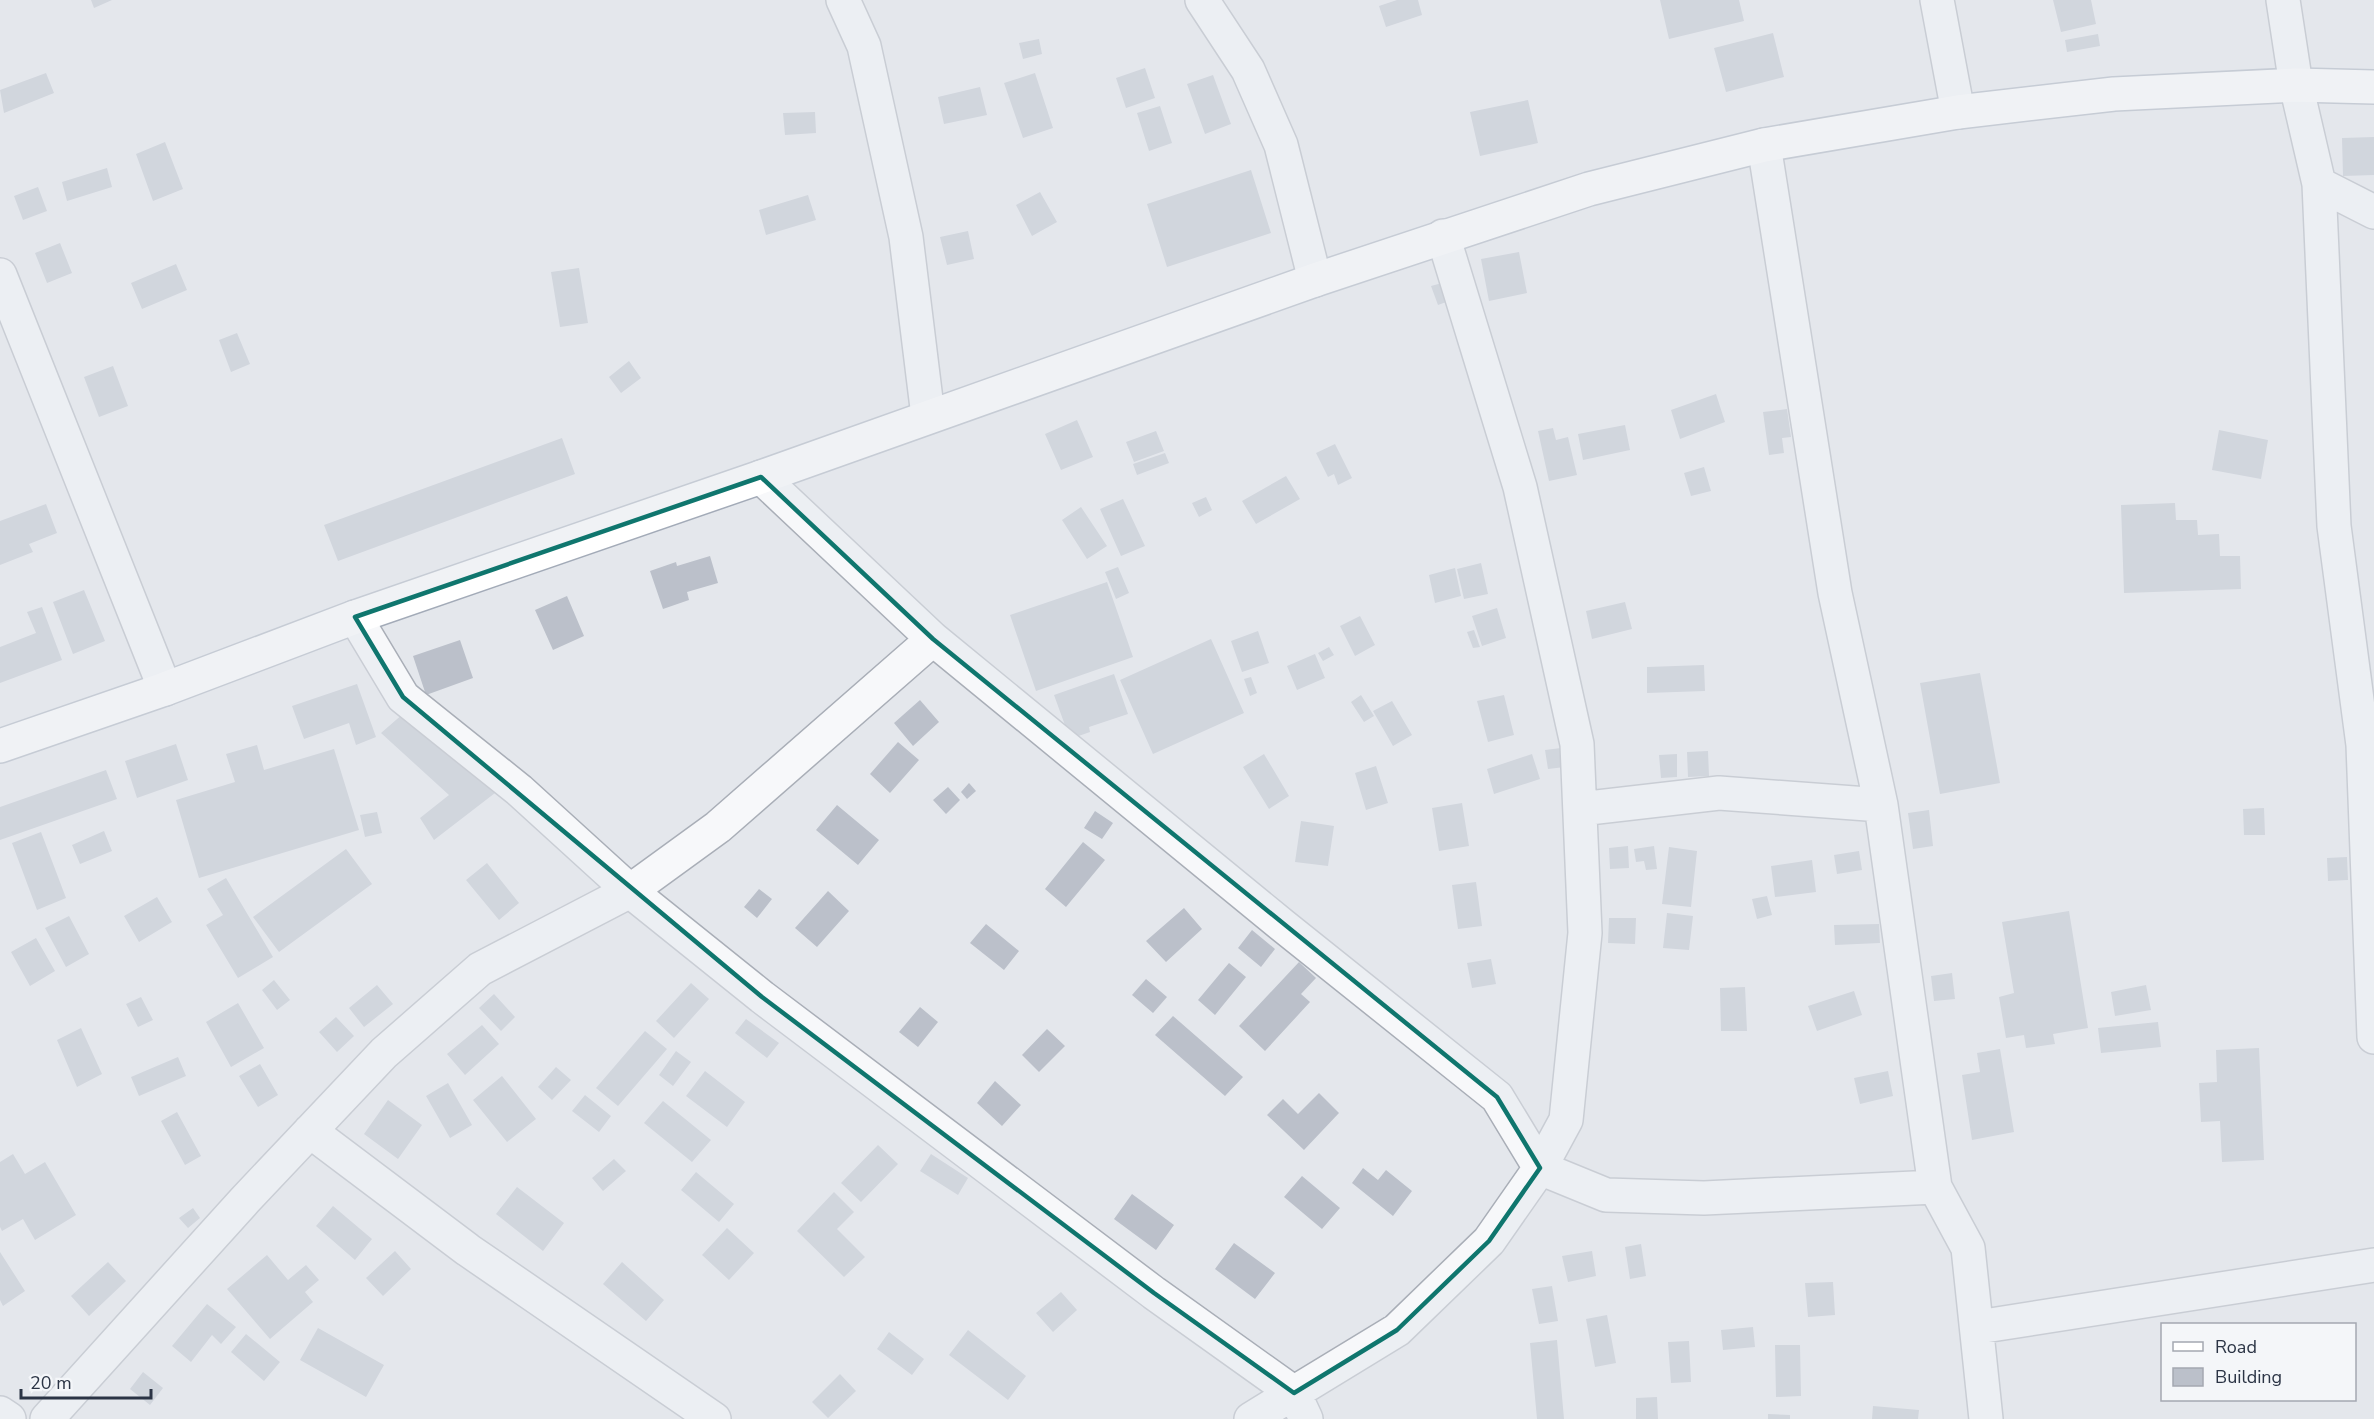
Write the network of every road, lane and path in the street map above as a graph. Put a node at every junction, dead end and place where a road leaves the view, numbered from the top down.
1 (843, 0) edge
2 (1202, 0) edge
3 (1937, 0) edge
4 (2283, 0) edge
5 (2296, 85) junction
6 (2374, 87) edge
7 (1958, 112) junction
8 (1764, 145) junction
9 (2319, 184) junction
10 (2374, 212) edge
11 (1443, 236) junction
12 (0, 276) edge
13 (1315, 280) junction
14 (928, 416) junction
15 (761, 477) junction
16 (355, 617) junction
17 (933, 639) junction
18 (165, 688) junction
19 (0, 746) edge
20 (1881, 805) junction
21 (1580, 809) junction
22 (630, 891) junction
23 (2374, 1037) edge
24 (310, 1131) junction
25 (1540, 1168) junction
26 (1935, 1187) junction
27 (2374, 1265) edge
28 (1978, 1327) junction
29 (1300, 1406) edge
30 (0, 1413) edge
31 (9, 1419) edge
32 (47, 1419) edge
33 (714, 1419) edge
34 (1251, 1419) edge
35 (1986, 1419) edge

1 - 14 street
2 - 13 street
3 - 7 street
4 - 5 street
5 - 6 main road
5 - 7 main road
5 - 9 street
7 - 8 main road
8 - 11 main road
8 - 20 street
9 - 10 street
9 - 23 street
11 - 13 main road
11 - 21 street
12 - 18 street
13 - 14 main road
14 - 15 main road
15 - 16 main road
15 - 17 street
16 - 18 main road
16 - 22 street
17 - 22 street
17 - 25 street
18 - 19 main road
20 - 21 street
20 - 26 street
21 - 25 street
22 - 24 street
22 - 29 street
24 - 32 street
24 - 33 street
25 - 26 street
25 - 29 street
26 - 28 street
27 - 28 street
28 - 35 street
29 - 34 street
30 - 31 street

